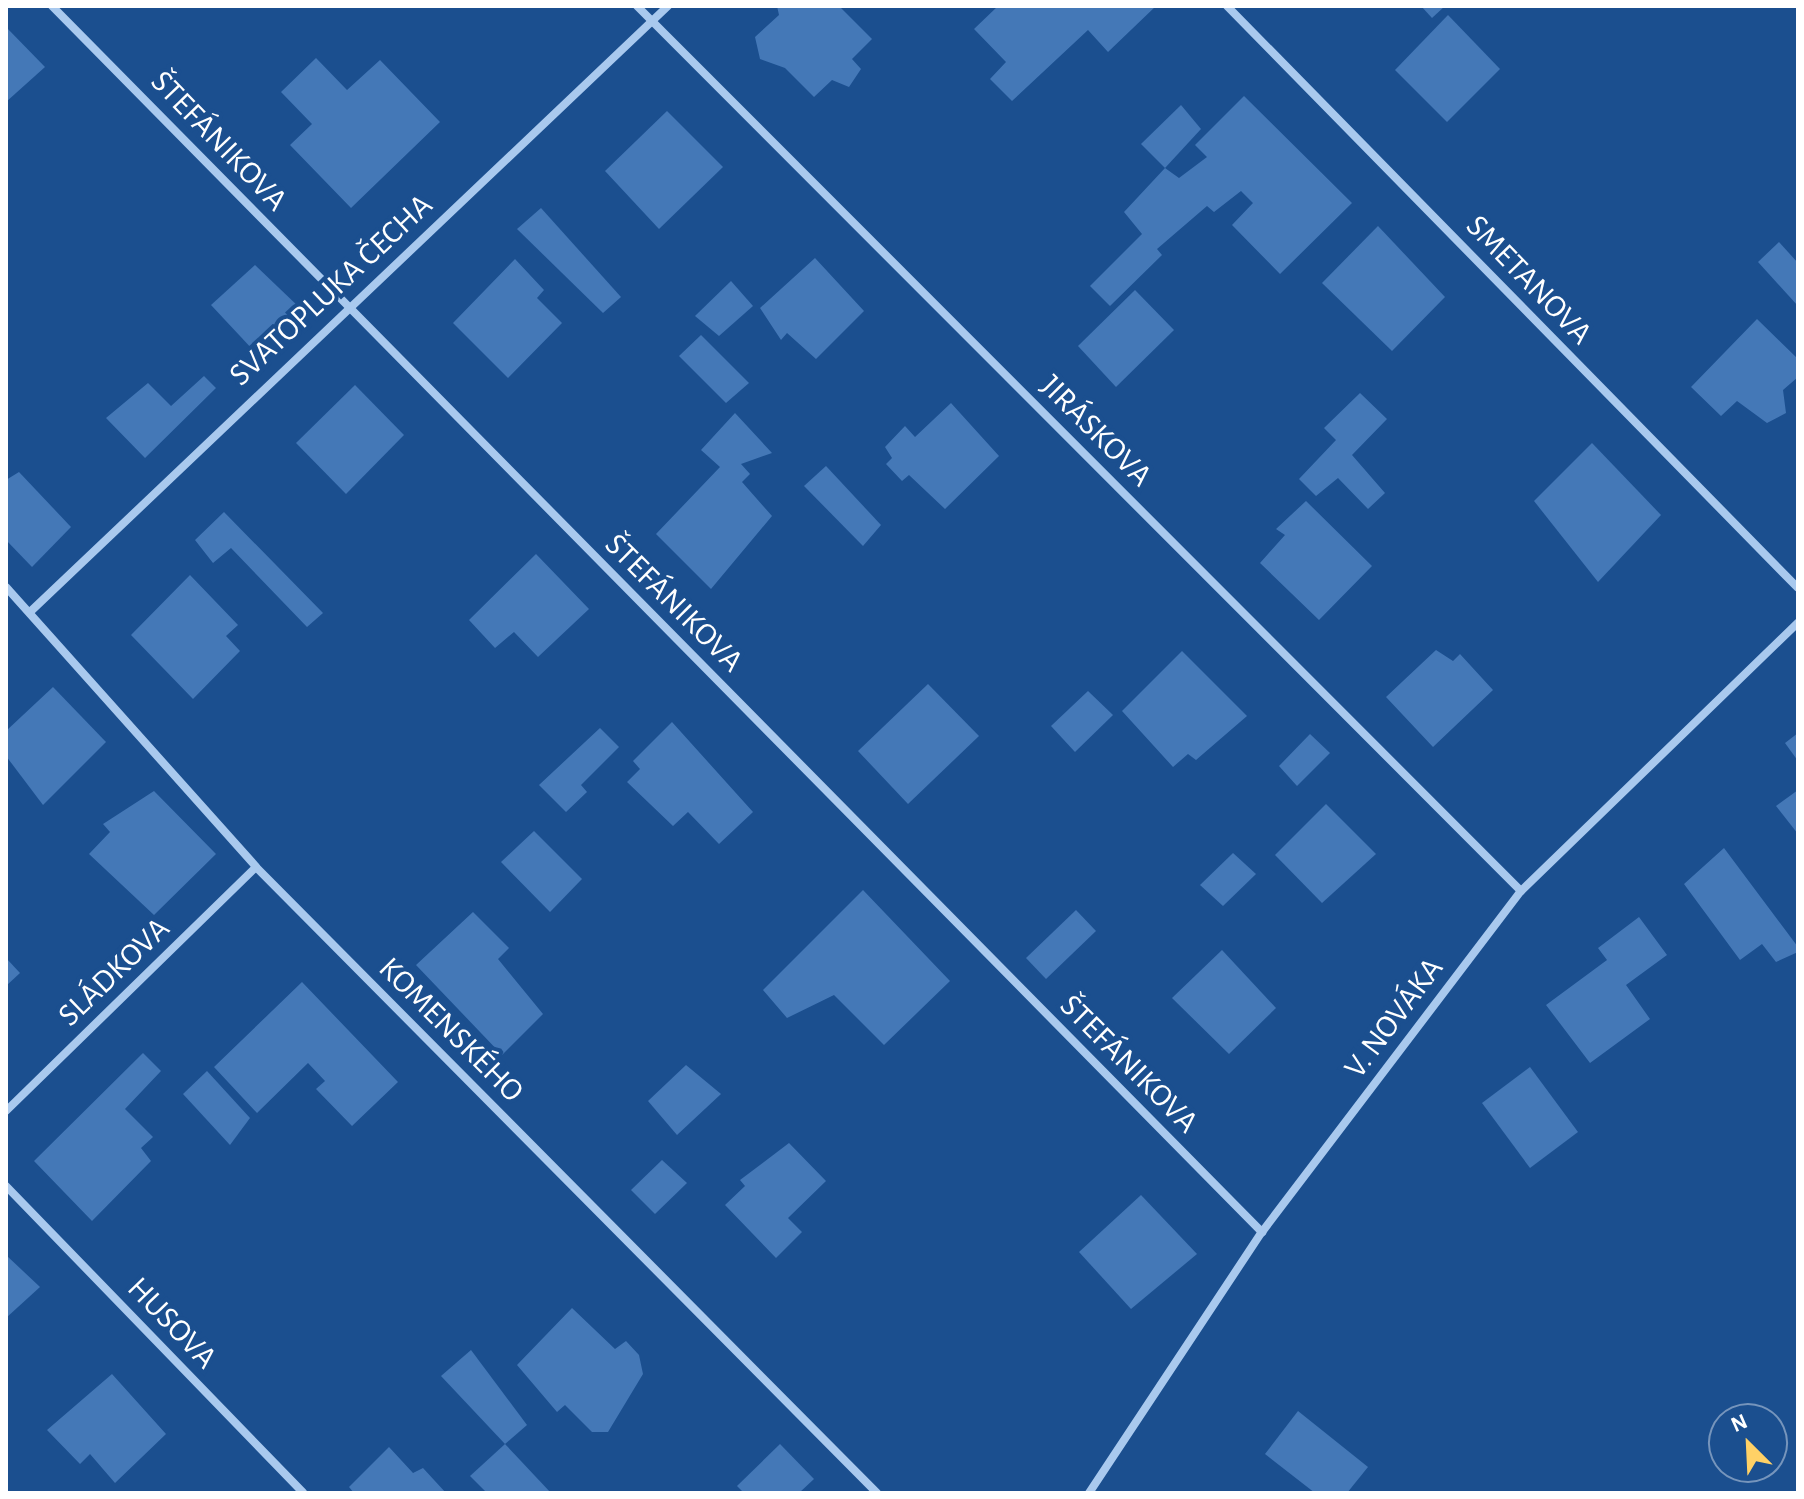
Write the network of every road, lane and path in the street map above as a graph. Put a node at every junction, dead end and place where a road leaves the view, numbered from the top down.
1 (52, 6) edge
2 (637, 6) edge
3 (668, 6) edge
4 (1227, 6) edge
5 (652, 22) junction
6 (348, 306) junction
7 (6, 587) edge
8 (1798, 588) edge
9 (30, 612) junction
10 (1798, 623) edge
11 (256, 867) junction
12 (1521, 891) junction
13 (6, 1111) edge
14 (6, 1186) edge
15 (1262, 1232) junction
16 (303, 1493) edge
17 (877, 1493) edge
18 (1089, 1493) edge

1 - 6 street, ŠTEFÁNIKOVA
2 - 5 street, JIRÁSKOVA
3 - 5 street, SVATOPLUKA ČECHA
4 - 8 street, SMETANOVA
5 - 6 street, SVATOPLUKA ČECHA
5 - 12 street, JIRÁSKOVA
6 - 9 street, SVATOPLUKA ČECHA
6 - 15 street, ŠTEFÁNIKOVA
7 - 9 street, KOMENSKÉHO
9 - 11 street, KOMENSKÉHO
10 - 12 street, V. NOVÁKA
11 - 13 street, SLÁDKOVA
11 - 17 street, KOMENSKÉHO
12 - 15 street, V. NOVÁKA
14 - 16 street, HUSOVA
15 - 18 street, V. NOVÁKA

